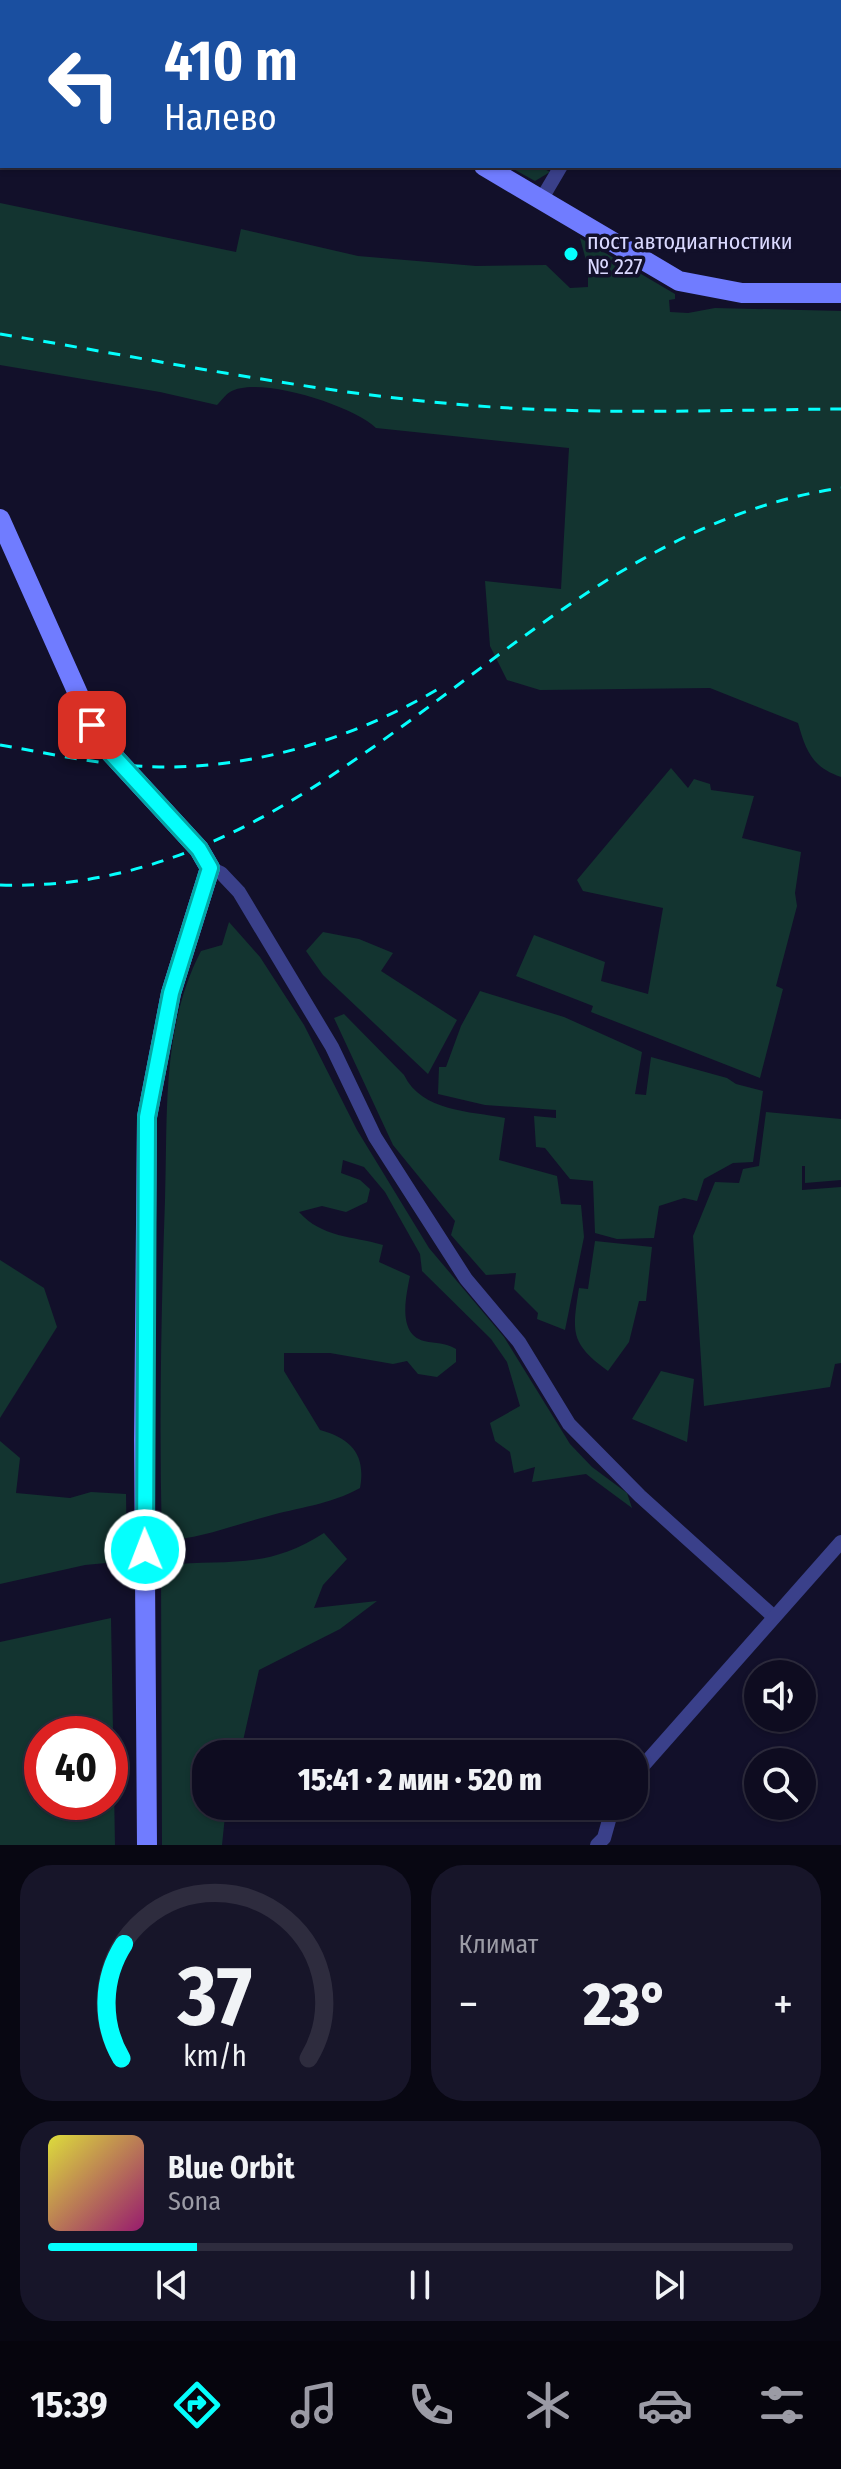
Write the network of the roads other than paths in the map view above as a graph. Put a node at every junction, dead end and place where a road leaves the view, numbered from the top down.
1 (487, 168) edge
2 (560, 168) edge
3 (541, 200) junction
4 (841, 293) edge
5 (0, 519) edge
6 (210, 868) junction
7 (841, 1542) edge
8 (773, 1616) junction
9 (648, 1760) edge
10 (609, 1820) edge
11 (147, 1845) edge
12 (597, 1845) edge

1 - 3 street
2 - 3 street
3 - 4 street
5 - 6 street
6 - 8 street
6 - 11 street
7 - 8 street
8 - 9 street
10 - 12 street

